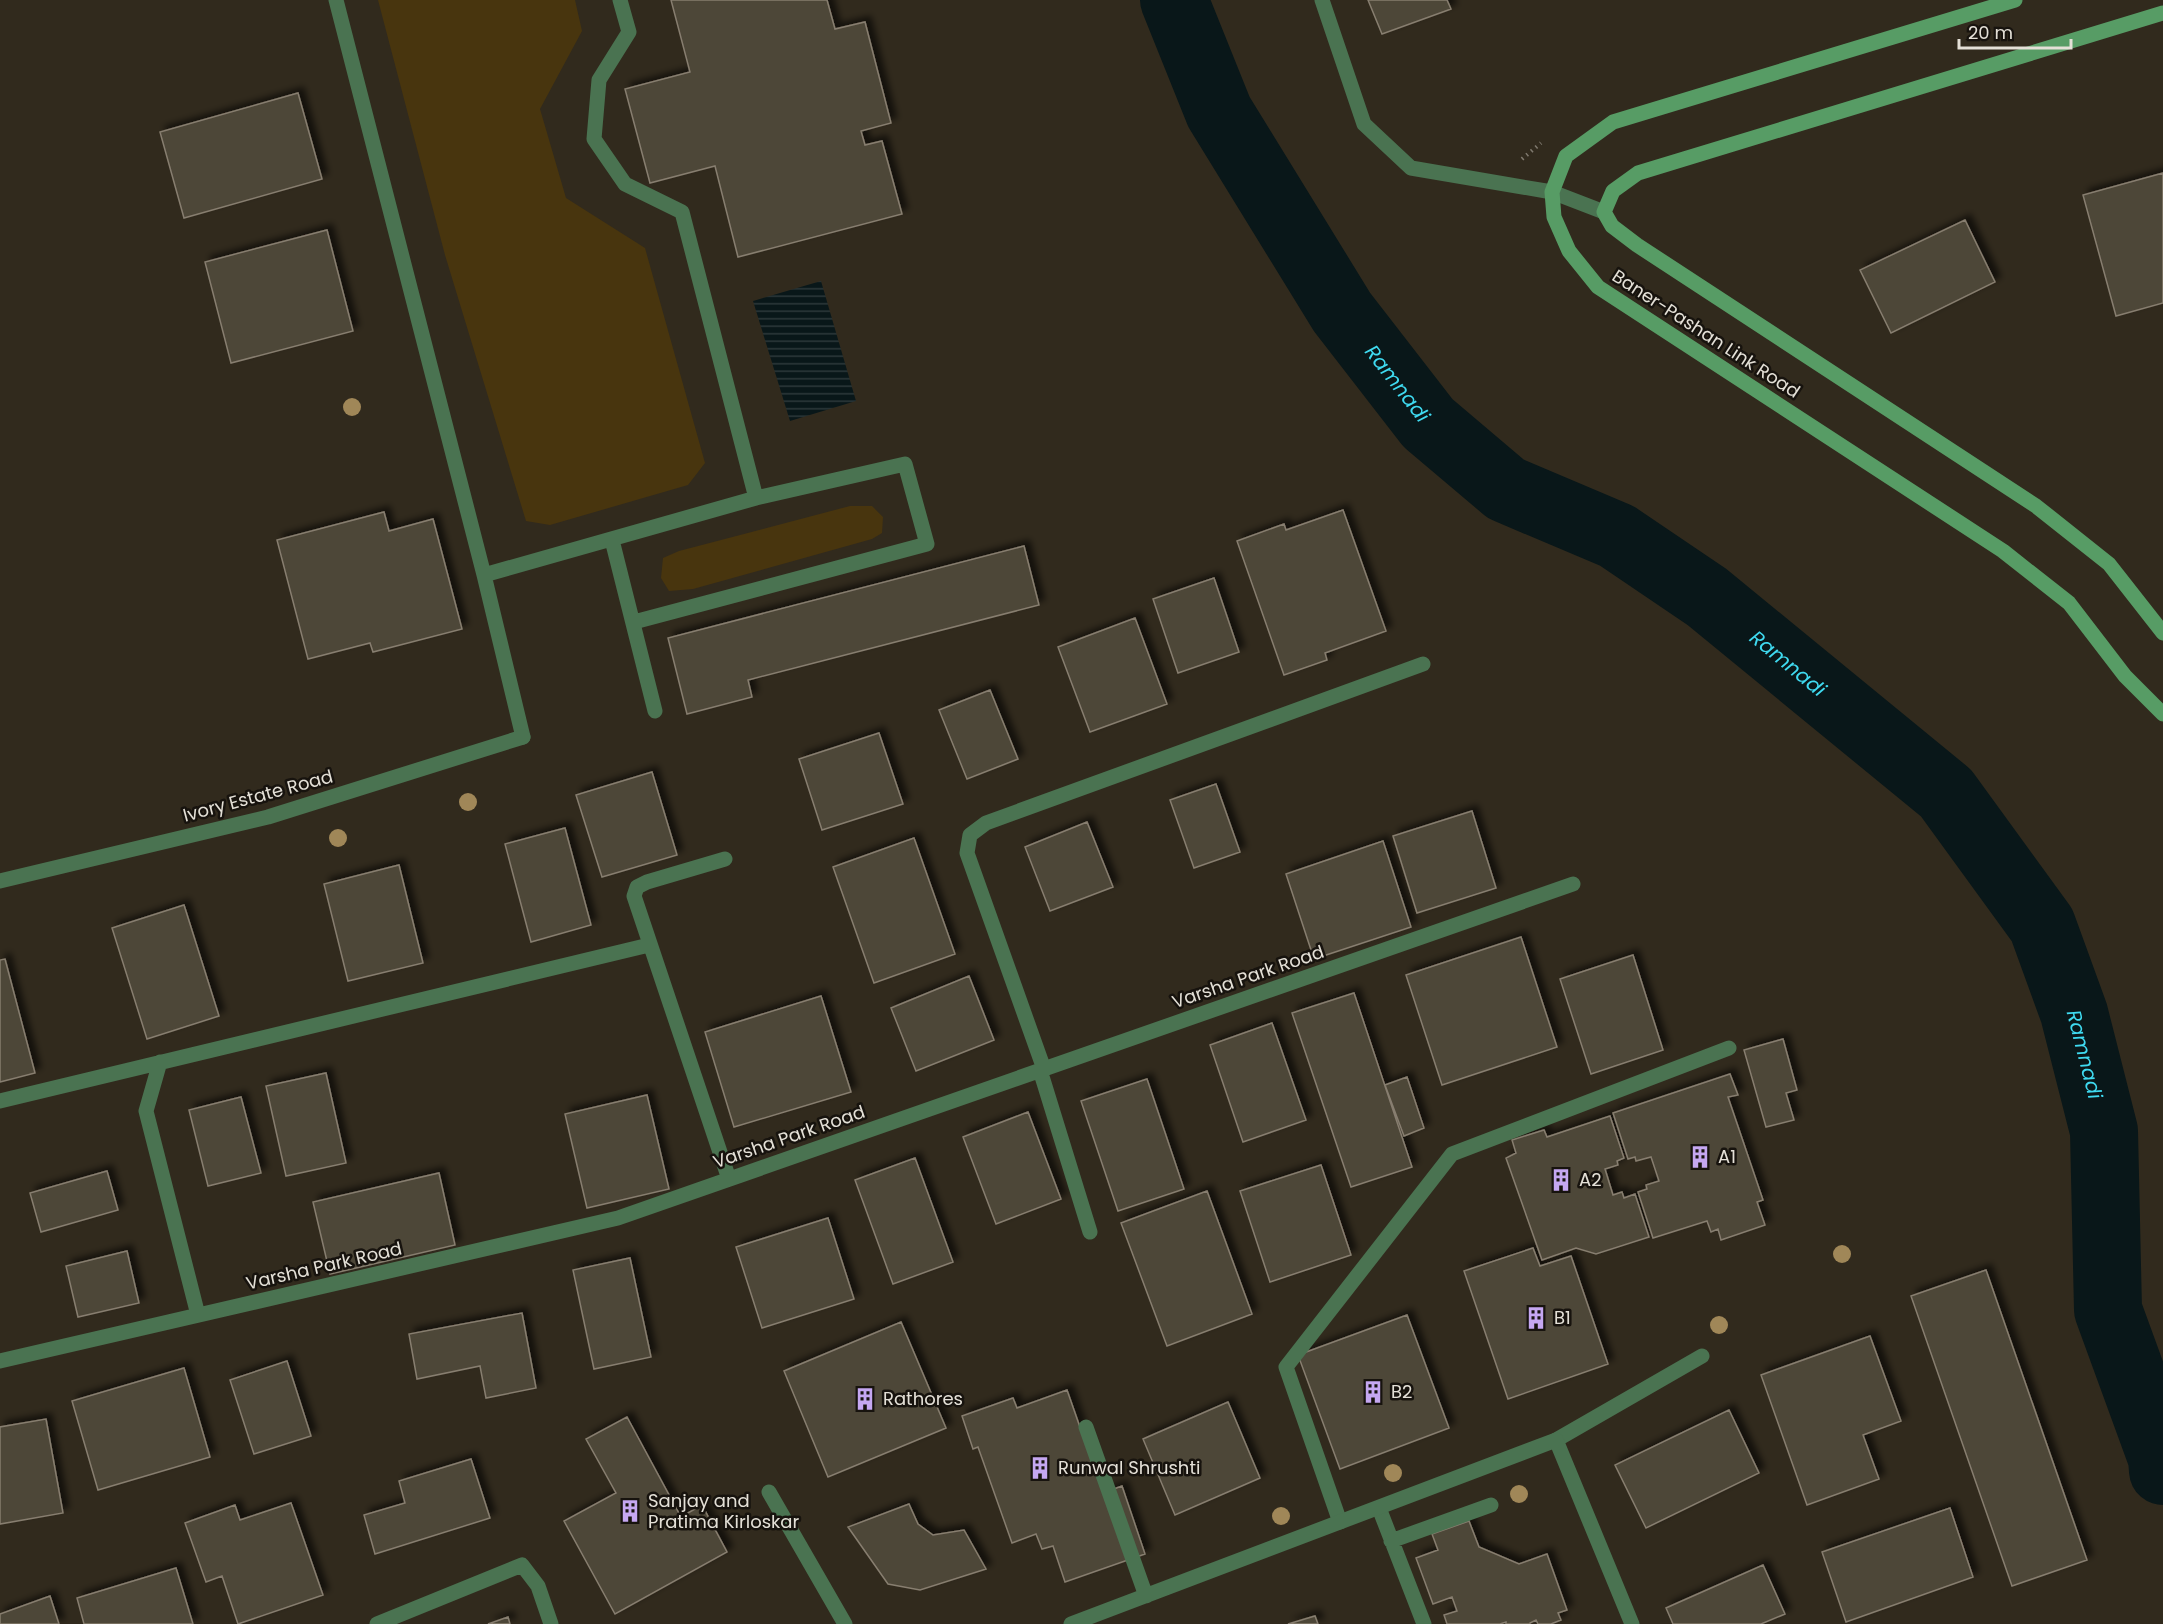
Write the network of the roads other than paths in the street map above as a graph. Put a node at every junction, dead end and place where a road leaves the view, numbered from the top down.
1 (336, 0) edge
2 (620, 0) edge
3 (1322, 0) edge
4 (2015, 0) edge
5 (2163, 13) edge
6 (1552, 192) junction
7 (1604, 212) junction
8 (756, 498) junction
9 (612, 540) junction
10 (484, 575) junction
11 (634, 622) junction
12 (2163, 633) edge
13 (1422, 664) dead end
14 (655, 711) dead end
15 (2163, 714) edge
16 (725, 859) dead end
17 (0, 881) edge
18 (1573, 884) dead end
19 (649, 945) junction
20 (1729, 1048) dead end
21 (160, 1062) junction
22 (1042, 1069) junction
23 (0, 1101) edge
24 (729, 1179) junction
25 (1090, 1232) dead end
26 (198, 1315) junction
27 (1702, 1356) dead end
28 (0, 1361) edge
29 (1086, 1427) dead end
30 (1556, 1440) junction
31 (769, 1492) dead end
32 (1491, 1504) dead end
33 (1378, 1508) junction
34 (1340, 1522) junction
35 (1391, 1541) junction
36 (1146, 1596) junction
37 (378, 1624) edge
38 (552, 1624) edge
39 (845, 1624) edge
40 (1071, 1624) edge
41 (1424, 1624) edge
42 (1632, 1624) edge

1 - 10 street
2 - 8 street
3 - 6 street
4 - 6 street, Baner-Pashan Link Road
5 - 7 street
6 - 7 street
6 - 15 street, Baner-Pashan Link Road
7 - 12 street, Baner-Pashan Link Road
8 - 9 street
8 - 11 street
9 - 10 street
9 - 11 street
10 - 17 street, Ivory Estate Road
11 - 14 street
13 - 22 street
16 - 19 street
18 - 22 street, Varsha Park Road
19 - 21 street
19 - 24 street
20 - 34 street
21 - 23 street
21 - 26 street
22 - 24 street, Varsha Park Road
22 - 25 street
24 - 26 street, Varsha Park Road
26 - 28 street, Varsha Park Road
27 - 30 street
29 - 36 street
30 - 33 street
30 - 42 street
31 - 39 street
32 - 35 street
33 - 34 street
33 - 35 street
34 - 36 street
35 - 41 street
36 - 40 street
37 - 38 street

